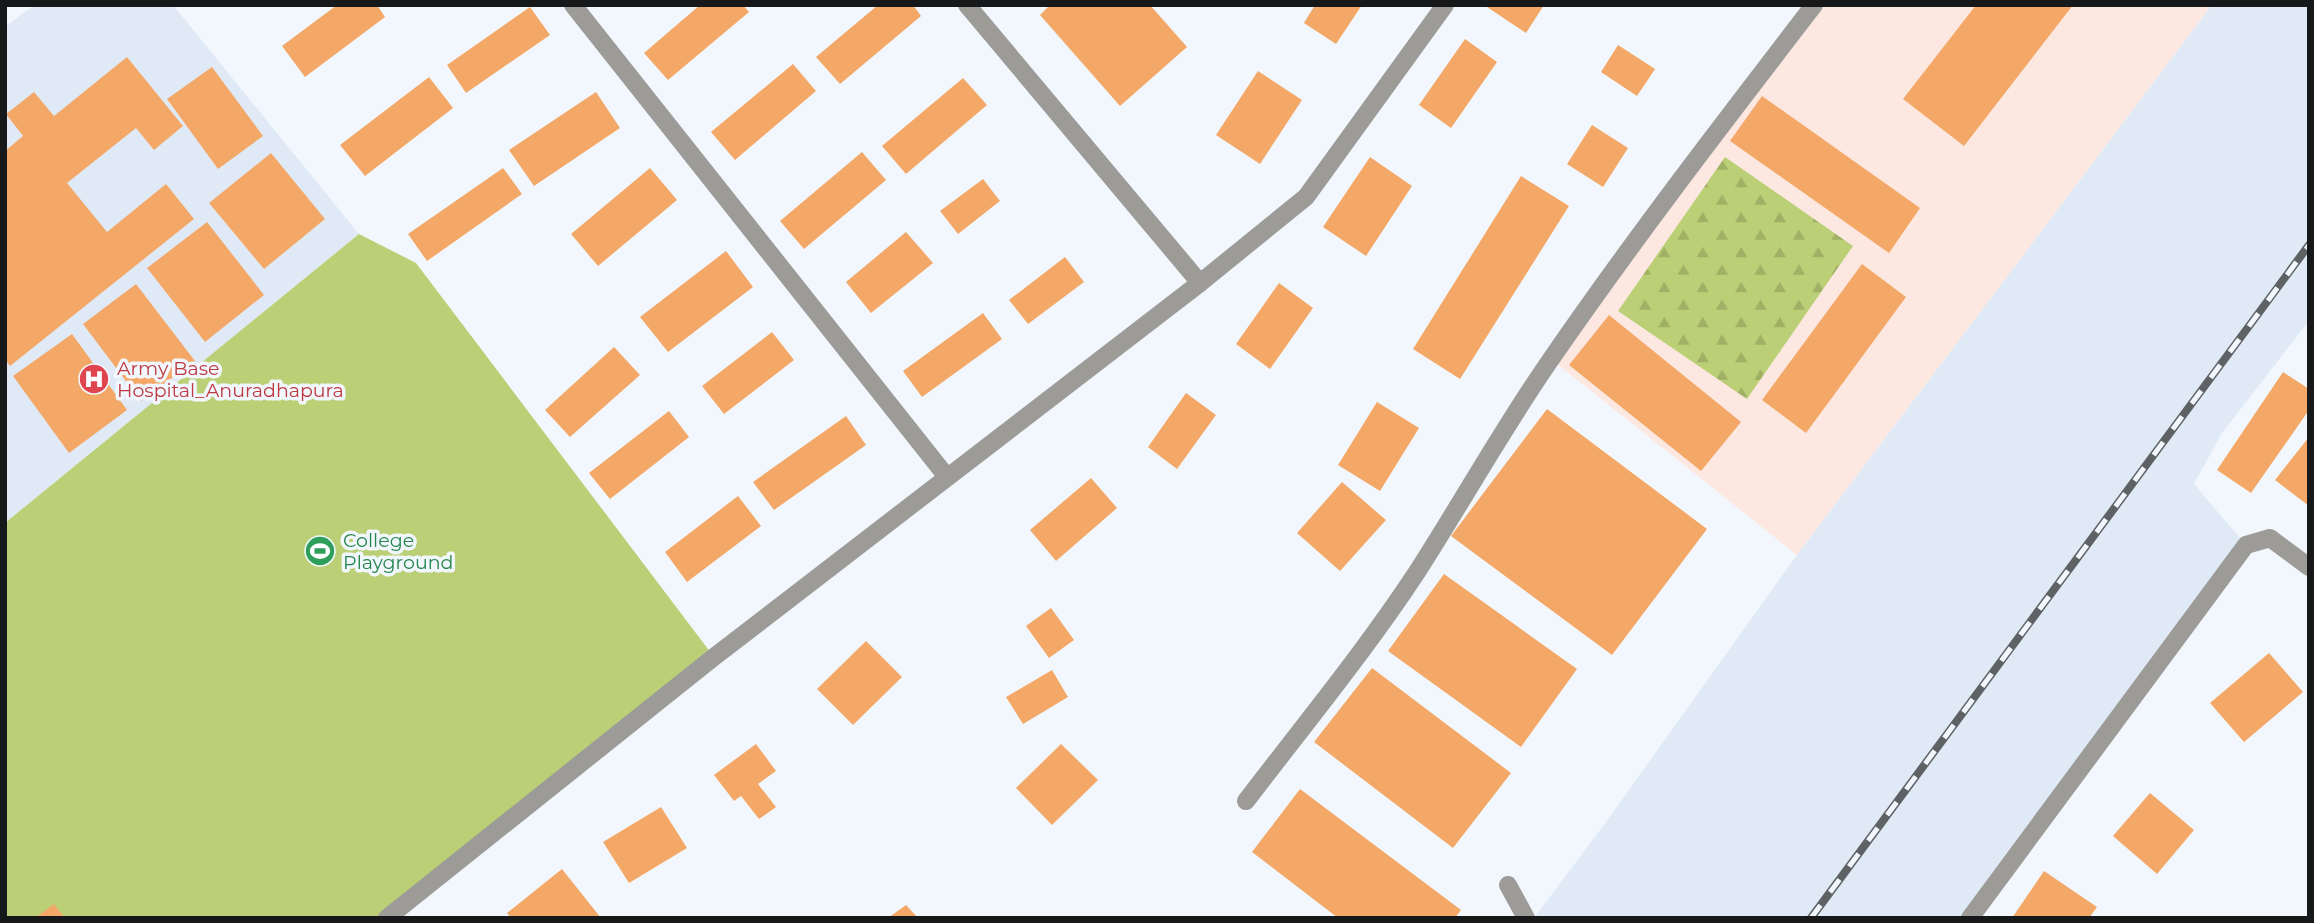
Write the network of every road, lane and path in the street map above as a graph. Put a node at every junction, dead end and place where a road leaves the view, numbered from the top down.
1 (573, 5) edge
2 (967, 5) edge
3 (1446, 5) edge
4 (1814, 5) edge
5 (1200, 283) junction
6 (947, 477) junction
7 (2309, 567) edge
8 (1246, 801) dead end
9 (1508, 885) dead end
10 (387, 918) edge
11 (1526, 918) edge
12 (1970, 918) edge

1 - 6 street
2 - 5 street
3 - 5 street
4 - 8 street
5 - 6 street
6 - 10 street
7 - 12 street
9 - 11 street

